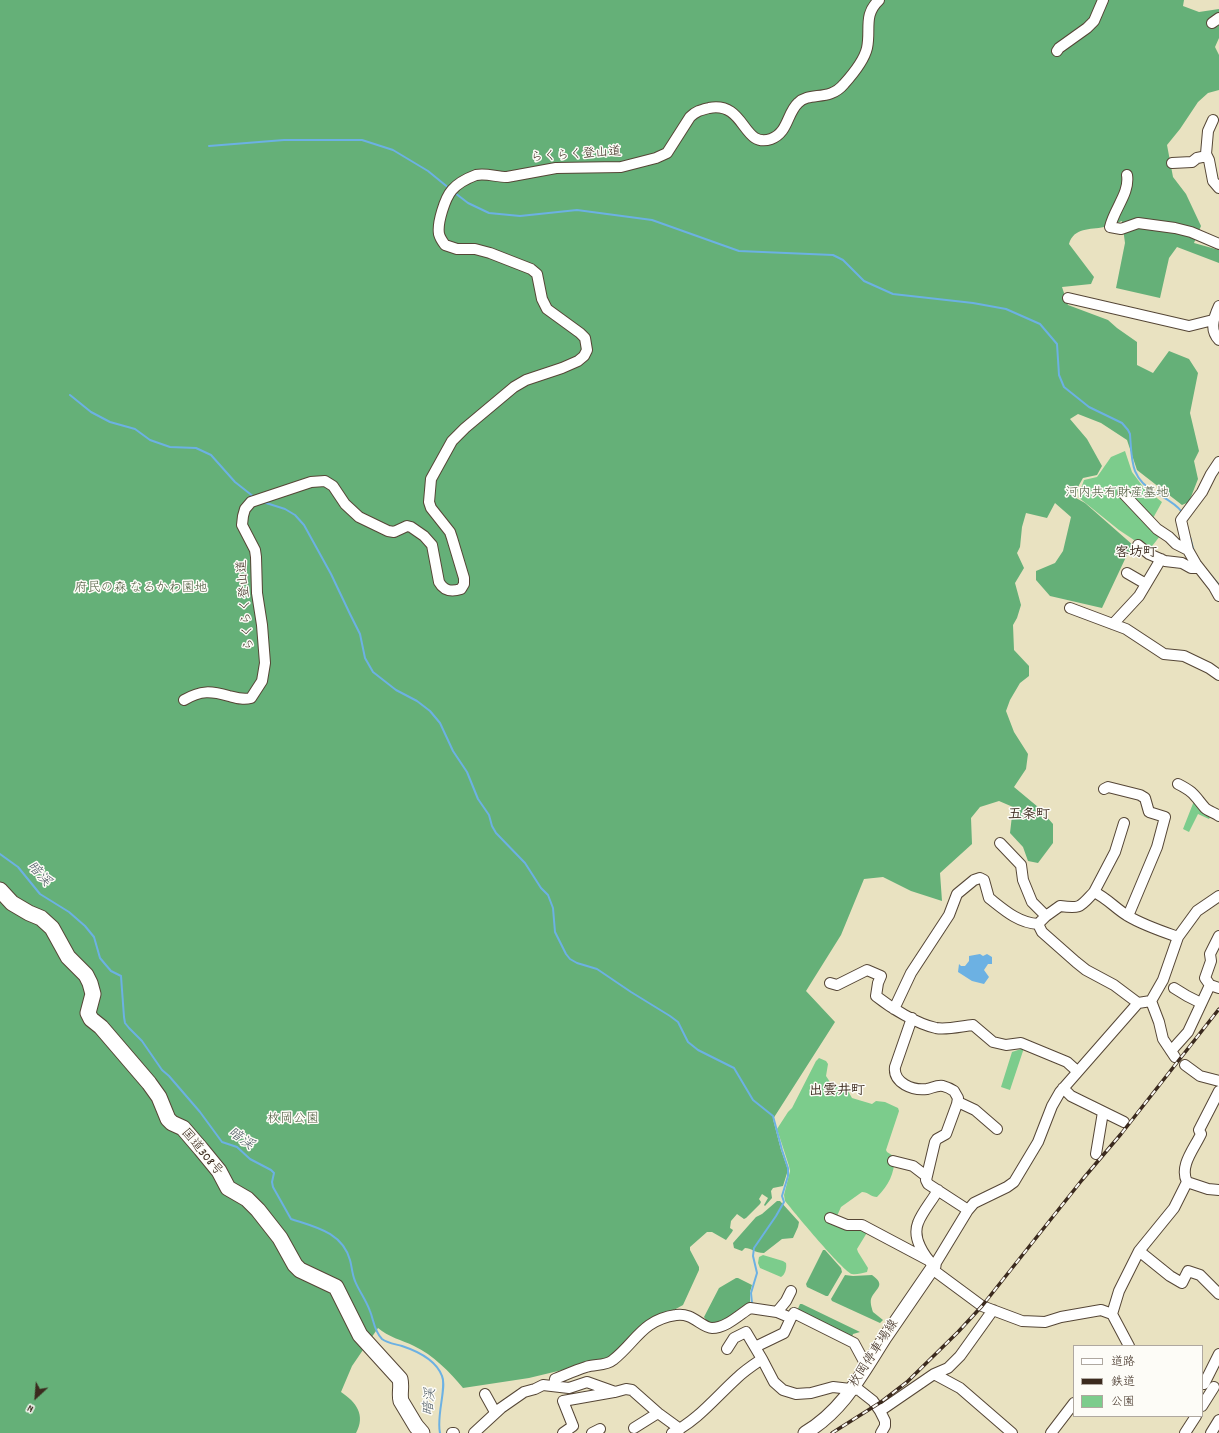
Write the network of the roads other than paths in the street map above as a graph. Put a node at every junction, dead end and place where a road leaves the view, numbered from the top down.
1 (879, 0) edge
2 (1103, 0) edge
3 (1057, 51) dead end
4 (1213, 120) dead end
5 (1207, 156) junction
6 (1172, 163) dead end
7 (1127, 174) dead end
8 (1219, 188) edge
9 (1219, 244) edge
10 (1068, 298) dead end
11 (1219, 306) edge
12 (1213, 320) junction
13 (1219, 340) edge
14 (1219, 462) edge
15 (1123, 493) dead end
16 (1138, 545) dead end
17 (1188, 550) junction
18 (1160, 559) junction
19 (1199, 568) junction
20 (1127, 573) dead end
21 (1146, 584) junction
22 (1219, 596) edge
23 (1070, 608) dead end
24 (1113, 624) junction
25 (1219, 675) edge
26 (184, 700) dead end
27 (1178, 784) dead end
28 (1104, 788) dead end
29 (1219, 816) edge
30 (1124, 823) dead end
31 (1000, 843) dead end
32 (0, 890) edge
33 (1094, 892) junction
34 (1217, 900) edge
35 (1046, 916) junction
36 (1128, 916) junction
37 (1038, 924) junction
38 (1178, 936) junction
39 (1219, 936) edge
40 (830, 983) dead end
41 (1215, 986) edge
42 (1174, 988) dead end
43 (1151, 1001) junction
44 (1138, 1003) junction
45 (1201, 1003) junction
46 (894, 1009) junction
47 (912, 1018) junction
48 (1185, 1065) dead end
49 (1077, 1071) junction
50 (1219, 1081) edge
51 (1063, 1088) junction
52 (1219, 1091) edge
53 (958, 1102) junction
54 (1103, 1112) junction
55 (1124, 1122) dead end
56 (997, 1129) dead end
57 (1096, 1154) dead end
58 (893, 1162) dead end
59 (926, 1176) junction
60 (1187, 1182) junction
61 (938, 1190) junction
62 (1219, 1190) edge
63 (968, 1210) junction
64 (830, 1218) dead end
65 (1139, 1251) junction
66 (932, 1265) junction
67 (791, 1291) dead end
68 (1219, 1294) edge
69 (992, 1310) junction
70 (777, 1312) junction
71 (1112, 1314) junction
72 (791, 1318) junction
73 (1126, 1342) edge
74 (755, 1347) junction
75 (727, 1349) dead end
76 (1219, 1354) edge
77 (762, 1359) junction
78 (866, 1367) junction
79 (934, 1374) junction
80 (554, 1386) junction
81 (1210, 1386) edge
82 (852, 1390) junction
83 (615, 1392) junction
84 (485, 1394) dead end
85 (1073, 1404) edge
86 (1203, 1404) edge
87 (880, 1411) junction
88 (496, 1412) junction
89 (658, 1413) junction
90 (1195, 1417) edge
91 (1219, 1420) edge
92 (634, 1428) dead end
93 (676, 1431) edge
94 (422, 1433) edge
95 (474, 1433) edge
96 (563, 1433) edge
97 (805, 1433) edge
98 (881, 1433) edge
99 (1012, 1433) edge
100 (1051, 1433) edge
101 (1185, 1433) edge
102 (1211, 1433) edge

1 - 26 street, らくらく登山道
2 - 3 street
4 - 5 street
5 - 6 street
5 - 8 street
7 - 9 street
10 - 12 street
11 - 12 street
12 - 13 street
14 - 17 street
15 - 17 street
16 - 18 street
17 - 19 street
18 - 19 street
18 - 21 street
19 - 22 street
20 - 21 street
21 - 24 street
23 - 24 street
24 - 25 street
27 - 29 street
28 - 36 street
30 - 33 street
31 - 35 street
32 - 94 highway, 国道308号
33 - 35 street
33 - 36 street
34 - 38 street
35 - 37 street
36 - 38 street
37 - 44 street
37 - 46 street
38 - 43 street
39 - 41 street
40 - 46 street
41 - 45 street
42 - 45 street
43 - 44 street
43 - 45 street
44 - 49 street
46 - 47 street
47 - 49 street
47 - 53 street
48 - 50 street
49 - 51 street
51 - 54 street
51 - 63 street
52 - 60 street
53 - 56 street
53 - 59 street
54 - 55 street
54 - 57 street
58 - 59 street
59 - 61 street
60 - 62 street
60 - 65 street
61 - 63 street
61 - 66 street
63 - 66 street
64 - 66 street
65 - 68 street
65 - 71 street
66 - 69 street
66 - 78 main road, 枚岡停車場線
67 - 70 street
69 - 71 street
69 - 79 street
70 - 72 street
70 - 80 street
71 - 73 street
72 - 74 street
72 - 78 street
74 - 75 street
74 - 77 street
76 - 81 street
77 - 82 street
77 - 93 street
78 - 82 main road, 枚岡停車場線
79 - 87 street
79 - 99 street
80 - 83 street
80 - 88 street
81 - 86 street
82 - 87 street
82 - 97 main road, 枚岡停車場線
83 - 89 street
83 - 96 street
84 - 88 street
85 - 100 street
87 - 98 street
88 - 95 street
89 - 92 street
89 - 93 street
90 - 101 street
91 - 102 street

